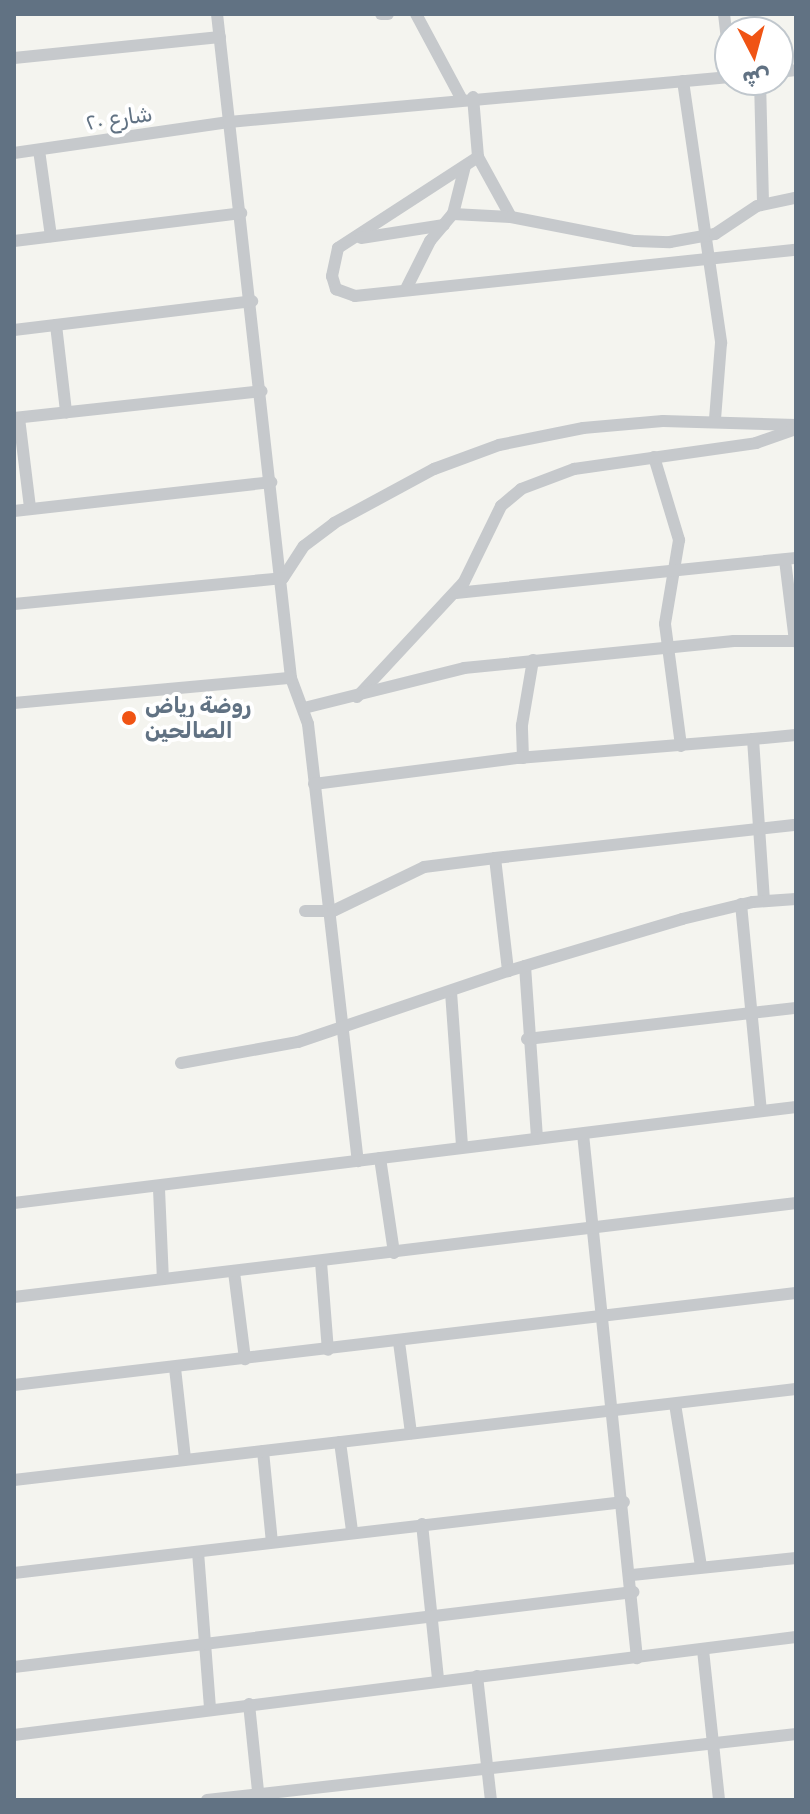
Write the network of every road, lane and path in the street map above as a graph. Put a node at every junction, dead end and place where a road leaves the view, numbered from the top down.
1 (217, 14) edge
2 (381, 14) edge
3 (388, 14) edge
4 (416, 14) edge
5 (220, 37) junction
6 (14, 58) edge
7 (714, 78) edge
8 (683, 81) junction
9 (760, 96) edge
10 (467, 97) junction
11 (229, 122) junction
12 (39, 150) junction
13 (14, 153) edge
14 (478, 157) junction
15 (465, 166) junction
16 (796, 198) edge
17 (763, 203) junction
18 (241, 213) junction
19 (453, 214) junction
20 (511, 217) junction
21 (444, 225) junction
22 (51, 236) junction
23 (706, 236) junction
24 (354, 239) junction
25 (14, 241) edge
26 (796, 250) edge
27 (710, 258) junction
28 (406, 289) junction
29 (252, 301) junction
30 (56, 325) junction
31 (14, 330) edge
32 (262, 391) junction
33 (66, 412) junction
34 (17, 418) edge
35 (715, 419) junction
36 (796, 427) edge
37 (654, 457) junction
38 (271, 482) junction
39 (30, 508) junction
40 (14, 511) edge
41 (790, 559) edge
42 (676, 570) junction
43 (283, 578) junction
44 (456, 593) junction
45 (14, 604) edge
46 (795, 641) edge
47 (668, 649) junction
48 (533, 660) junction
49 (291, 678) junction
50 (357, 697) junction
51 (14, 703) edge
52 (304, 708) junction
53 (796, 735) edge
54 (753, 739) junction
55 (681, 746) junction
56 (523, 758) junction
57 (314, 784) junction
58 (796, 825) edge
59 (756, 828) junction
60 (495, 858) junction
61 (796, 899) edge
62 (764, 900) junction
63 (741, 904) junction
64 (305, 911) dead end
65 (333, 911) junction
66 (525, 966) junction
67 (508, 971) junction
68 (451, 992) junction
69 (796, 1008) edge
70 (753, 1013) junction
71 (345, 1028) junction
72 (527, 1039) junction
73 (181, 1063) dead end
74 (796, 1107) edge
75 (761, 1111) junction
76 (583, 1134) junction
77 (537, 1139) junction
78 (462, 1146) junction
79 (380, 1158) junction
80 (358, 1161) junction
81 (159, 1189) junction
82 (14, 1203) edge
83 (796, 1203) edge
84 (594, 1230) junction
85 (394, 1253) junction
86 (321, 1262) junction
87 (234, 1272) junction
88 (163, 1279) junction
89 (796, 1293) edge
90 (14, 1297) edge
91 (602, 1318) junction
92 (399, 1342) junction
93 (328, 1350) junction
94 (245, 1359) junction
95 (175, 1368) junction
96 (14, 1385) edge
97 (796, 1389) edge
98 (675, 1404) junction
99 (614, 1413) junction
100 (411, 1433) junction
101 (340, 1442) junction
102 (263, 1451) junction
103 (185, 1459) junction
104 (14, 1480) edge
105 (624, 1502) junction
106 (422, 1524) junction
107 (352, 1531) junction
108 (272, 1542) junction
109 (198, 1552) junction
110 (796, 1558) edge
111 (701, 1567) junction
112 (14, 1573) edge
113 (632, 1575) junction
114 (633, 1592) junction
115 (433, 1617) junction
116 (796, 1637) edge
117 (205, 1645) junction
118 (703, 1650) junction
119 (637, 1658) junction
120 (14, 1667) edge
121 (477, 1676) junction
122 (438, 1679) junction
123 (249, 1704) junction
124 (210, 1709) junction
125 (796, 1734) edge
126 (14, 1735) edge
127 (715, 1745) junction
128 (487, 1766) junction
129 (259, 1797) edge
130 (207, 1800) edge
131 (491, 1800) edge
132 (719, 1800) edge

1 - 5 street
2 - 3 street
4 - 10 street
5 - 6 street
5 - 11 street
7 - 8 street, شارع ٢٠
8 - 10 street, شارع ٢٠
8 - 23 street
9 - 17 street
10 - 11 street, شارع ٢٠
10 - 14 street
11 - 12 street, شارع ٢٠
11 - 18 street
12 - 13 street, شارع ٢٠
12 - 22 street
14 - 15 street
14 - 20 street
15 - 19 street
15 - 24 street
16 - 17 street
17 - 23 street
18 - 22 street
18 - 29 street
19 - 20 street
19 - 21 street
20 - 23 street
21 - 24 street
21 - 28 street
22 - 25 street
23 - 27 street
24 - 28 street
26 - 27 street
27 - 28 street
27 - 35 street
29 - 30 street
29 - 32 street
30 - 31 street
30 - 33 street
32 - 33 street
32 - 38 street
33 - 34 street
34 - 39 street
35 - 36 street
35 - 43 street
36 - 37 street
37 - 42 street
37 - 44 street
38 - 39 street
38 - 43 street
39 - 40 street
41 - 42 street
41 - 46 street
42 - 44 street
42 - 47 street
43 - 45 street
43 - 49 street
44 - 50 street
46 - 47 street
47 - 48 street
47 - 55 street
48 - 50 street
48 - 56 street
49 - 51 street
49 - 52 street
50 - 52 street
52 - 57 street
53 - 54 street
54 - 55 street
54 - 59 street
55 - 56 street
56 - 57 street
57 - 65 street
58 - 59 street
59 - 60 street
59 - 62 street
60 - 65 street
60 - 67 street
61 - 62 street
62 - 63 street
63 - 66 street
63 - 70 street
64 - 65 street
65 - 71 street
66 - 67 street
66 - 72 street
67 - 68 street
68 - 71 street
68 - 78 street
69 - 70 street
70 - 72 street
70 - 75 street
71 - 73 street
71 - 80 street
72 - 77 street
74 - 75 street
75 - 76 street
76 - 77 street
76 - 84 street
77 - 78 street
78 - 79 street
79 - 80 street
79 - 85 street
80 - 81 street
81 - 82 street
81 - 88 street
83 - 84 street
84 - 85 street
84 - 91 street
85 - 86 street
86 - 87 street
86 - 93 street
87 - 88 street
87 - 94 street
88 - 90 street
89 - 91 street
91 - 92 street
91 - 99 street
92 - 93 street
92 - 100 street
93 - 94 street
94 - 95 street
95 - 96 street
95 - 103 street
97 - 98 street
98 - 99 street
98 - 111 street
99 - 100 street
99 - 105 street
100 - 101 street
101 - 102 street
101 - 107 street
102 - 103 street
102 - 108 street
103 - 104 street
105 - 106 street
105 - 113 street
106 - 107 street
106 - 115 street
107 - 108 street
108 - 109 street
109 - 112 street
109 - 117 street
110 - 111 street
111 - 113 street
113 - 114 street
114 - 115 street
114 - 119 street
115 - 117 street
115 - 122 street
116 - 118 street
117 - 120 street
117 - 124 street
118 - 119 street
118 - 127 street
119 - 121 street
121 - 122 street
121 - 128 street
122 - 123 street
123 - 124 street
123 - 129 street
124 - 126 street
125 - 127 street
127 - 128 street
127 - 132 street
128 - 129 street
128 - 131 street
129 - 130 street

